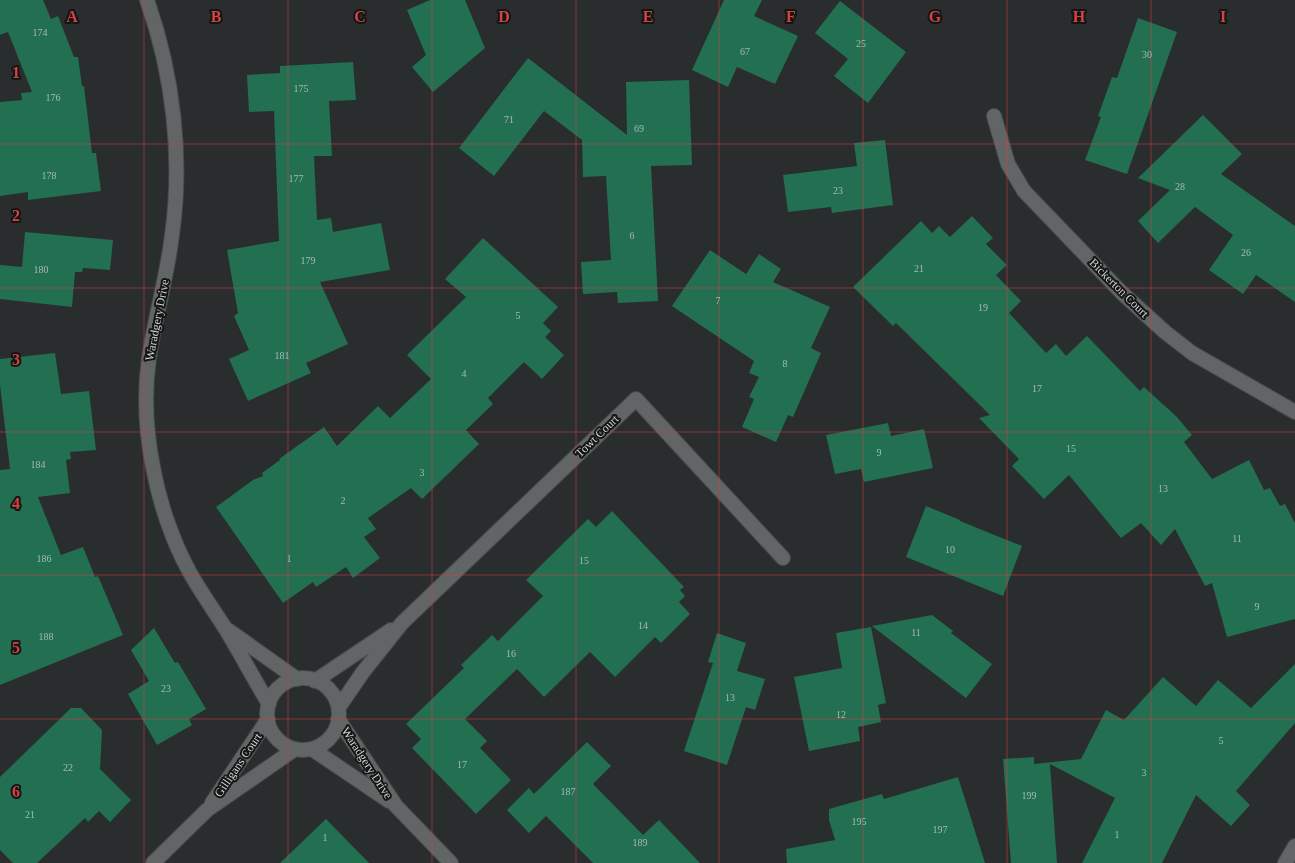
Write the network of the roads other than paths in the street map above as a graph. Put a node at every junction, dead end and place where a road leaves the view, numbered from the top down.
1 (147, 0) edge
2 (994, 116) dead end
3 (1295, 412) edge
4 (783, 558) dead end
5 (402, 623) junction
6 (224, 626) junction
7 (296, 679) junction
8 (315, 681) junction
9 (269, 704) junction
10 (339, 713) junction
11 (268, 720) junction
12 (295, 749) junction
13 (312, 749) junction
14 (396, 806) junction
15 (208, 810) junction
16 (1295, 846) edge
17 (153, 863) edge
18 (451, 863) edge
19 (1284, 863) edge

1 - 6 street, Waradgery Drive
2 - 3 street, Bickerton Court
4 - 5 street, Towt Court
5 - 8 street, Towt Court
5 - 10 street, Towt Court
6 - 7 street, Waradgery Drive
6 - 9 street, Waradgery Drive
7 - 8 street
7 - 9 street
8 - 10 street
9 - 11 street
10 - 13 street
10 - 14 street, Waradgery Drive
11 - 12 street
11 - 15 street, Gilligans Court
12 - 13 street
12 - 15 street, Gilligans Court
13 - 14 street, Waradgery Drive
14 - 18 street, Waradgery Drive
15 - 17 street, Gilligans Court
16 - 19 street

